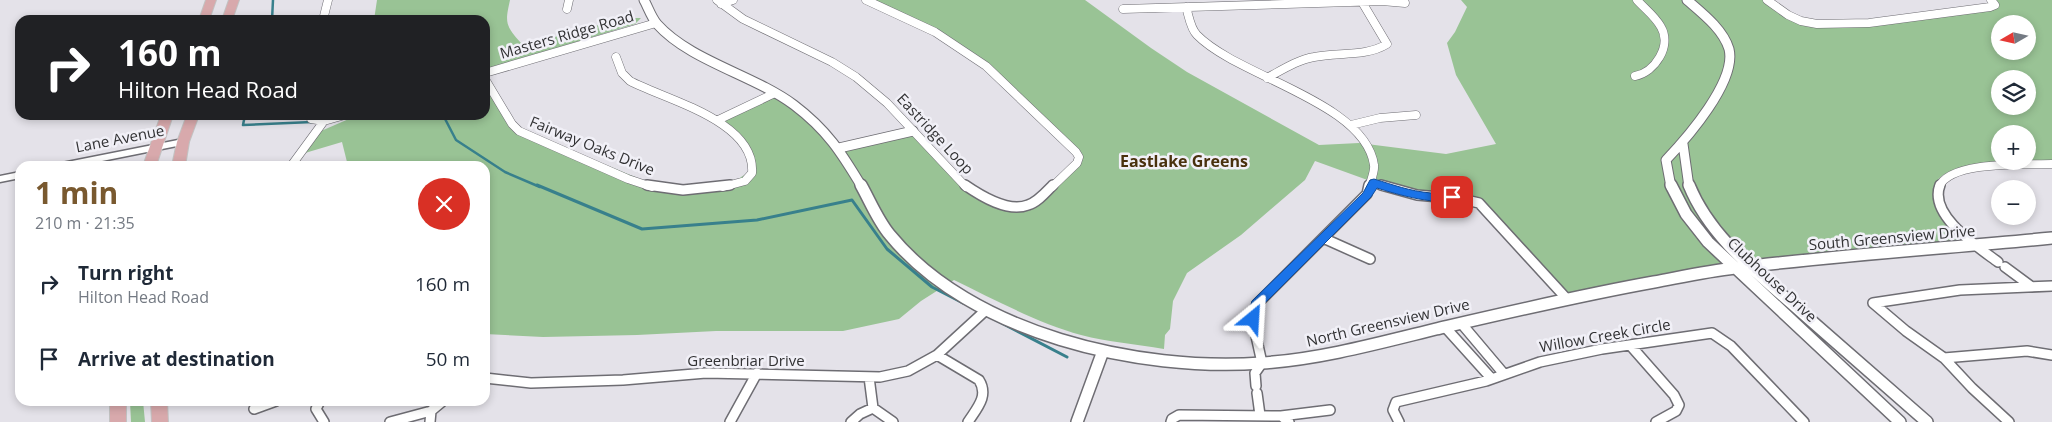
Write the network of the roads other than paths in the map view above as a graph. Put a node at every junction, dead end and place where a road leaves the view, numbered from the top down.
1 (211, 0) edge
2 (234, 0) edge
3 (328, 0) edge
4 (569, 0) edge
5 (644, 0) edge
6 (733, 0) edge
7 (866, 0) edge
8 (1637, 0) edge
9 (1687, 0) edge
10 (1767, 0) edge
11 (1990, 0) edge
12 (719, 2) edge
13 (1362, 2) junction
14 (1406, 3) dead end
15 (1186, 7) junction
16 (566, 9) dead end
17 (1123, 9) dead end
18 (206, 15) edge
19 (229, 15) edge
20 (324, 15) edge
21 (656, 24) junction
22 (616, 57) dead end
23 (490, 72) edge
24 (1635, 76) dead end
25 (1267, 78) junction
26 (490, 87) edge
27 (775, 93) junction
28 (1416, 115) dead end
29 (165, 120) edge
30 (191, 120) edge
31 (322, 120) edge
32 (718, 120) junction
33 (1351, 125) junction
34 (913, 131) junction
35 (183, 142) junction
36 (1683, 144) junction
37 (155, 148) junction
38 (839, 148) junction
39 (88, 161) edge
40 (151, 161) edge
41 (179, 161) edge
42 (294, 161) edge
43 (2052, 164) edge
44 (15, 176) edge
45 (0, 179) edge
46 (746, 181) joint
47 (1374, 183) junction
48 (1323, 238) junction
49 (2052, 238) edge
50 (1975, 245) junction
51 (1370, 259) dead end
52 (1750, 266) junction
53 (1734, 268) junction
54 (2032, 286) junction
55 (2052, 286) edge
56 (1566, 298) junction
57 (986, 310) junction
58 (1461, 323) junction
59 (1445, 327) junction
60 (1712, 333) joint
61 (1630, 345) junction
62 (1103, 351) junction
63 (937, 355) junction
64 (2052, 355) edge
65 (1944, 358) junction
66 (1262, 363) junction
67 (757, 373) junction
68 (1504, 374) junction
69 (870, 378) junction
70 (1491, 378) junction
71 (490, 379) edge
72 (1257, 390) joint
73 (118, 406) edge
74 (158, 406) edge
75 (264, 406) edge
76 (318, 406) edge
77 (439, 406) edge
78 (873, 408) junction
79 (254, 410) dead end
80 (1330, 410) dead end
81 (1260, 415) junction
82 (431, 417) edge
83 (1285, 419) edge
84 (118, 422) edge
85 (160, 422) edge
86 (324, 422) edge
87 (390, 422) edge
88 (730, 422) edge
89 (851, 422) edge
90 (893, 422) edge
91 (968, 422) edge
92 (1077, 422) edge
93 (1171, 422) edge
94 (1399, 422) edge
95 (1656, 422) edge
96 (1804, 422) edge
97 (1900, 422) edge
98 (1927, 422) edge
99 (2009, 422) edge

1 - 18 main road
2 - 19 main road
3 - 20 street
4 - 16 street
5 - 21 street, North Greensview Drive
6 - 12 street
7 - 34 street, Eastridge Loop
8 - 24 street
9 - 36 street, Clubhouse Drive
10 - 11 street
12 - 34 street, Eastridge Loop
13 - 14 street
13 - 15 street
13 - 25 street
15 - 17 street
15 - 25 street
21 - 23 street, Masters Ridge Road
21 - 27 street, North Greensview Drive
22 - 32 street
25 - 33 street
26 - 46 street, Fairway Oaks Drive
27 - 32 street
27 - 38 street, North Greensview Drive
28 - 33 street
29 - 37 main road
30 - 35 main road
31 - 42 street
32 - 46 street
33 - 47 street
34 - 38 street
35 - 37 main road, Lane Avenue
35 - 41 main road
36 - 52 street, Clubhouse Drive
36 - 53 street, Clubhouse Drive
37 - 39 main road, Lane Avenue
37 - 40 main road
38 - 57 street, North Greensview Drive
43 - 50 street
44 - 45 main road
47 - 48 street
47 - 56 street
48 - 51 street
48 - 66 street
49 - 50 street, South Greensview Drive
50 - 52 street, South Greensview Drive
50 - 54 street
52 - 53 street, South Greensview Drive
52 - 98 street, Clubhouse Drive
53 - 56 street, North Greensview Drive
53 - 97 street, Clubhouse Drive
54 - 55 street
54 - 65 street
56 - 58 street, North Greensview Drive
57 - 62 street, North Greensview Drive
57 - 63 street, Greenbriar Drive
58 - 59 street, North Greensview Drive
58 - 68 street
59 - 66 street, North Greensview Drive
59 - 70 street
60 - 61 street, Willow Creek Circle
60 - 96 street
61 - 68 street, Willow Creek Circle
61 - 95 street
62 - 66 street, North Greensview Drive
62 - 92 street
63 - 69 street, Greenbriar Drive
63 - 91 street
64 - 65 street
65 - 99 street
66 - 72 street
67 - 69 street, Greenbriar Drive
67 - 71 street, Greenbriar Drive
67 - 88 street
68 - 70 street, Willow Creek Circle
69 - 78 street
70 - 94 street, Willow Creek Circle
72 - 81 street
73 - 84 main road
74 - 85 main road
75 - 79 street
76 - 86 street
77 - 82 street
78 - 89 street
78 - 90 street
80 - 83 street
81 - 83 street
81 - 93 street
82 - 87 street

